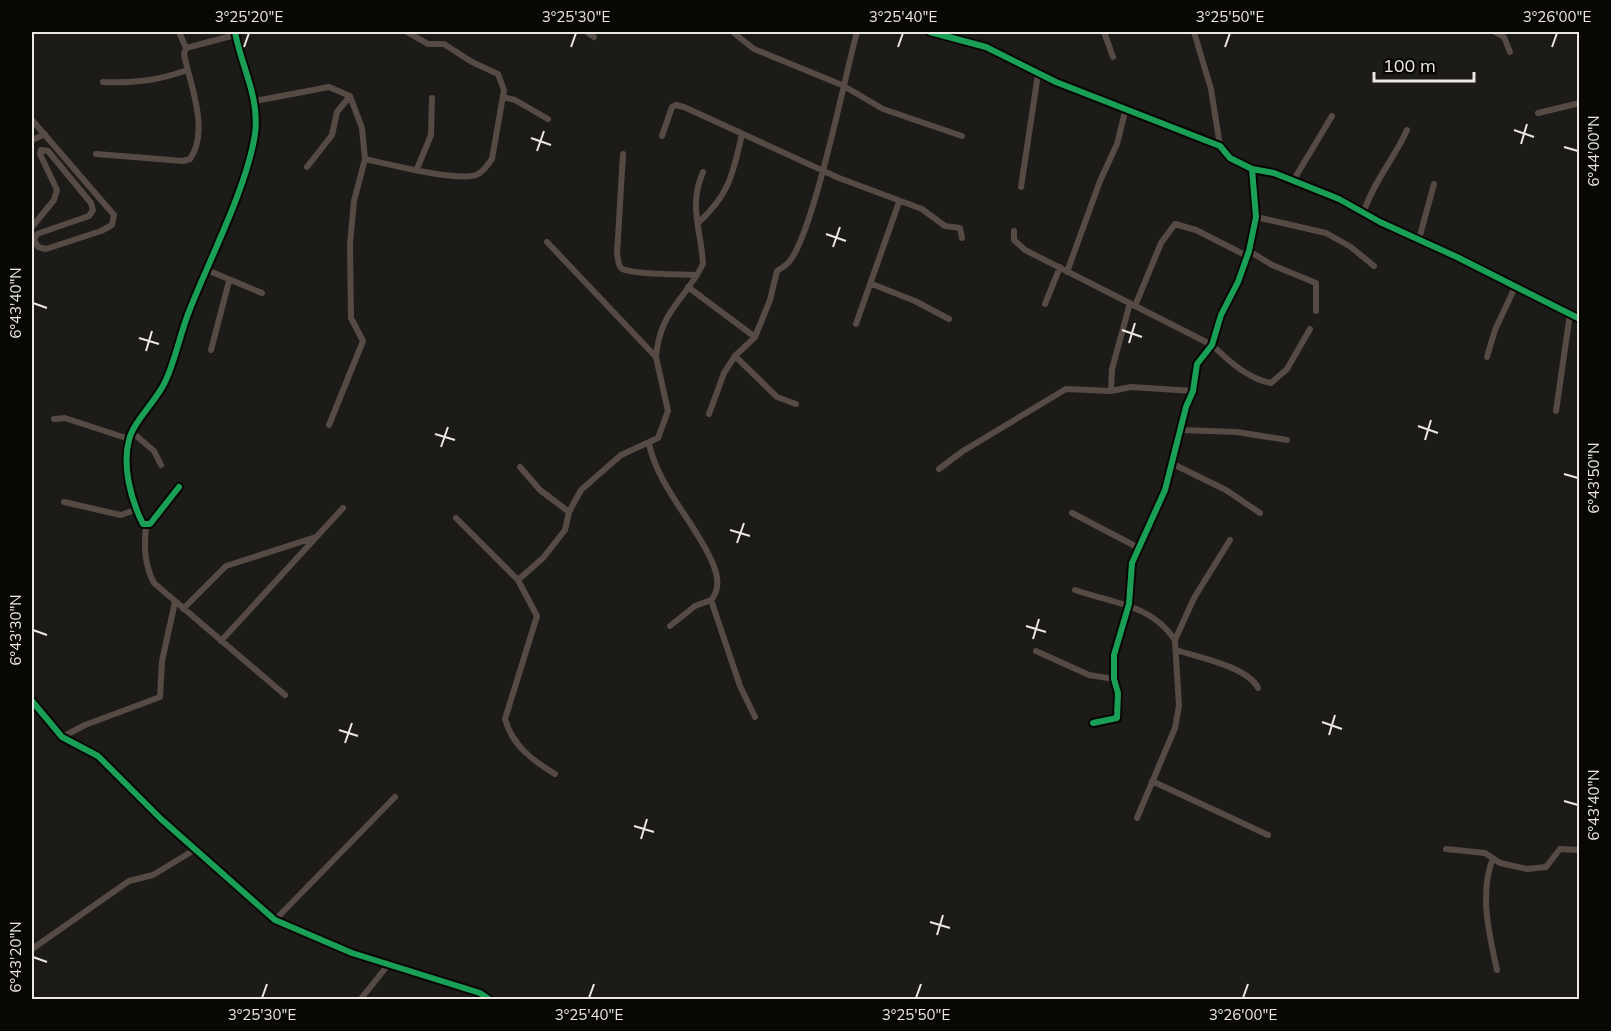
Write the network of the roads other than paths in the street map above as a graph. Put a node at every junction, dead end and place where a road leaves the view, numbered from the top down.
1 (179, 32) edge
2 (406, 32) edge
3 (587, 32) edge
4 (857, 32) edge
5 (930, 32) edge
6 (1104, 32) edge
7 (1194, 32) edge
8 (1495, 32) edge
9 (235, 33) edge
10 (735, 34) dead end
11 (594, 37) dead end
12 (186, 48) junction
13 (1510, 52) dead end
14 (1113, 57) dead end
15 (187, 70) junction
16 (1038, 74) junction
17 (103, 82) dead end
18 (842, 85) junction
19 (350, 96) junction
20 (503, 97) junction
21 (432, 98) dead end
22 (255, 101) junction
23 (1580, 103) edge
24 (1126, 108) junction
25 (1538, 113) dead end
26 (1332, 116) dead end
27 (548, 119) dead end
28 (32, 120) edge
29 (1407, 130) dead end
30 (45, 134) junction
31 (742, 134) junction
32 (662, 136) dead end
33 (962, 136) dead end
34 (32, 140) edge
35 (1220, 146) junction
36 (96, 154) dead end
37 (623, 154) dead end
38 (365, 159) junction
39 (307, 166) dead end
40 (417, 169) junction
41 (822, 169) junction
42 (1252, 169) junction
43 (703, 172) dead end
44 (1293, 181) junction
45 (1434, 184) dead end
46 (1021, 187) dead end
47 (899, 202) junction
48 (1364, 211) junction
49 (1256, 217) junction
50 (699, 222) junction
51 (32, 227) edge
52 (1014, 231) dead end
53 (962, 238) dead end
54 (1419, 239) junction
55 (546, 242) dead end
56 (1248, 253) junction
57 (1374, 266) dead end
58 (1060, 267) junction
59 (207, 270) junction
60 (1067, 272) junction
61 (697, 275) junction
62 (229, 281) junction
63 (872, 284) junction
64 (1516, 285) junction
65 (688, 287) junction
66 (262, 293) dead end
67 (1045, 304) dead end
68 (1133, 304) junction
69 (1316, 311) dead end
70 (1570, 314) junction
71 (949, 319) dead end
72 (1580, 319) edge
73 (856, 324) dead end
74 (1310, 328) dead end
75 (755, 337) junction
76 (1212, 345) junction
77 (211, 350) dead end
78 (735, 356) junction
79 (656, 357) junction
80 (1487, 357) dead end
81 (1111, 391) junction
82 (1193, 391) junction
83 (796, 404) dead end
84 (1556, 411) dead end
85 (709, 414) dead end
86 (54, 419) dead end
87 (329, 426) dead end
88 (1181, 430) junction
89 (130, 436) junction
90 (1287, 440) dead end
91 (649, 444) junction
92 (1173, 464) junction
93 (161, 465) dead end
94 (520, 467) dead end
95 (939, 469) dead end
96 (179, 487) dead end
97 (64, 502) dead end
98 (343, 508) dead end
99 (137, 509) junction
100 (569, 512) junction
101 (1072, 513) dead end
102 (1260, 513) dead end
103 (456, 518) dead end
104 (146, 526) junction
105 (316, 537) junction
106 (1230, 540) dead end
107 (1139, 548) junction
108 (518, 580) junction
109 (1075, 590) dead end
110 (711, 600) junction
111 (175, 602) junction
112 (1129, 604) junction
113 (183, 609) junction
114 (670, 626) dead end
115 (1175, 640) junction
116 (221, 641) junction
117 (1176, 650) junction
118 (1036, 651) dead end
119 (1114, 679) junction
120 (1258, 688) dead end
121 (285, 695) dead end
122 (32, 701) edge
123 (755, 717) dead end
124 (1093, 723) dead end
125 (62, 737) junction
126 (555, 774) dead end
127 (1152, 781) junction
128 (395, 797) dead end
129 (1137, 818) dead end
130 (1268, 836) dead end
131 (196, 849) junction
132 (1446, 849) dead end
133 (1580, 850) edge
134 (1493, 858) junction
135 (275, 920) junction
136 (32, 949) edge
137 (388, 965) junction
138 (1497, 970) dead end
139 (360, 999) edge
140 (490, 999) edge

1 - 12 street
2 - 20 street
3 - 11 street
4 - 18 street
5 - 16 street
6 - 14 street
7 - 35 street
8 - 13 street
9 - 12 street
9 - 22 street
10 - 18 street
12 - 15 street
15 - 17 street
15 - 36 street
16 - 24 street
16 - 46 street
18 - 33 street
18 - 41 street
19 - 22 street
19 - 38 street
19 - 39 street
20 - 27 street
20 - 40 street
21 - 40 street
22 - 59 street
23 - 25 street
24 - 35 street
24 - 60 street
26 - 44 street
28 - 30 street
29 - 48 street
30 - 34 street
30 - 51 street
31 - 32 street
31 - 41 street
31 - 50 street
35 - 42 street
37 - 61 street
38 - 40 street
38 - 87 street
41 - 47 street
41 - 75 street
42 - 44 street
42 - 49 street
43 - 50 street
44 - 48 street
45 - 54 street
47 - 53 street
47 - 63 street
48 - 54 street
49 - 56 street
49 - 57 street
50 - 61 street
52 - 58 street
54 - 64 street
55 - 79 street
56 - 68 street
56 - 69 street
56 - 76 street
58 - 60 street
58 - 67 street
59 - 62 street
59 - 89 street
60 - 68 street
61 - 65 street
62 - 66 street
62 - 77 street
63 - 71 street
63 - 73 street
64 - 70 street
64 - 80 street
65 - 75 street
65 - 79 street
68 - 76 street
68 - 81 street
70 - 72 street
70 - 84 street
74 - 76 street
75 - 78 street
76 - 82 street
78 - 83 street
78 - 85 street
79 - 91 street
81 - 82 street
81 - 95 street
82 - 88 street
86 - 89 street
88 - 90 street
88 - 92 street
89 - 93 street
89 - 99 street
91 - 100 street
91 - 110 street
92 - 102 street
92 - 107 street
94 - 100 street
96 - 104 street
97 - 99 street
98 - 105 street
99 - 104 street
100 - 108 street
101 - 107 street
103 - 108 street
104 - 111 street
105 - 113 street
105 - 116 street
106 - 115 street
107 - 112 street
108 - 126 street
109 - 112 street
110 - 114 street
110 - 123 street
111 - 113 street
111 - 125 street
112 - 115 street
112 - 119 street
113 - 116 street
115 - 117 street
116 - 121 street
117 - 120 street
117 - 127 street
118 - 119 street
119 - 124 street
122 - 125 street
125 - 131 street
127 - 129 street
127 - 130 street
128 - 135 street
131 - 135 street
131 - 136 street
132 - 134 street
133 - 134 street
134 - 138 street
135 - 137 street
137 - 139 street
137 - 140 street

